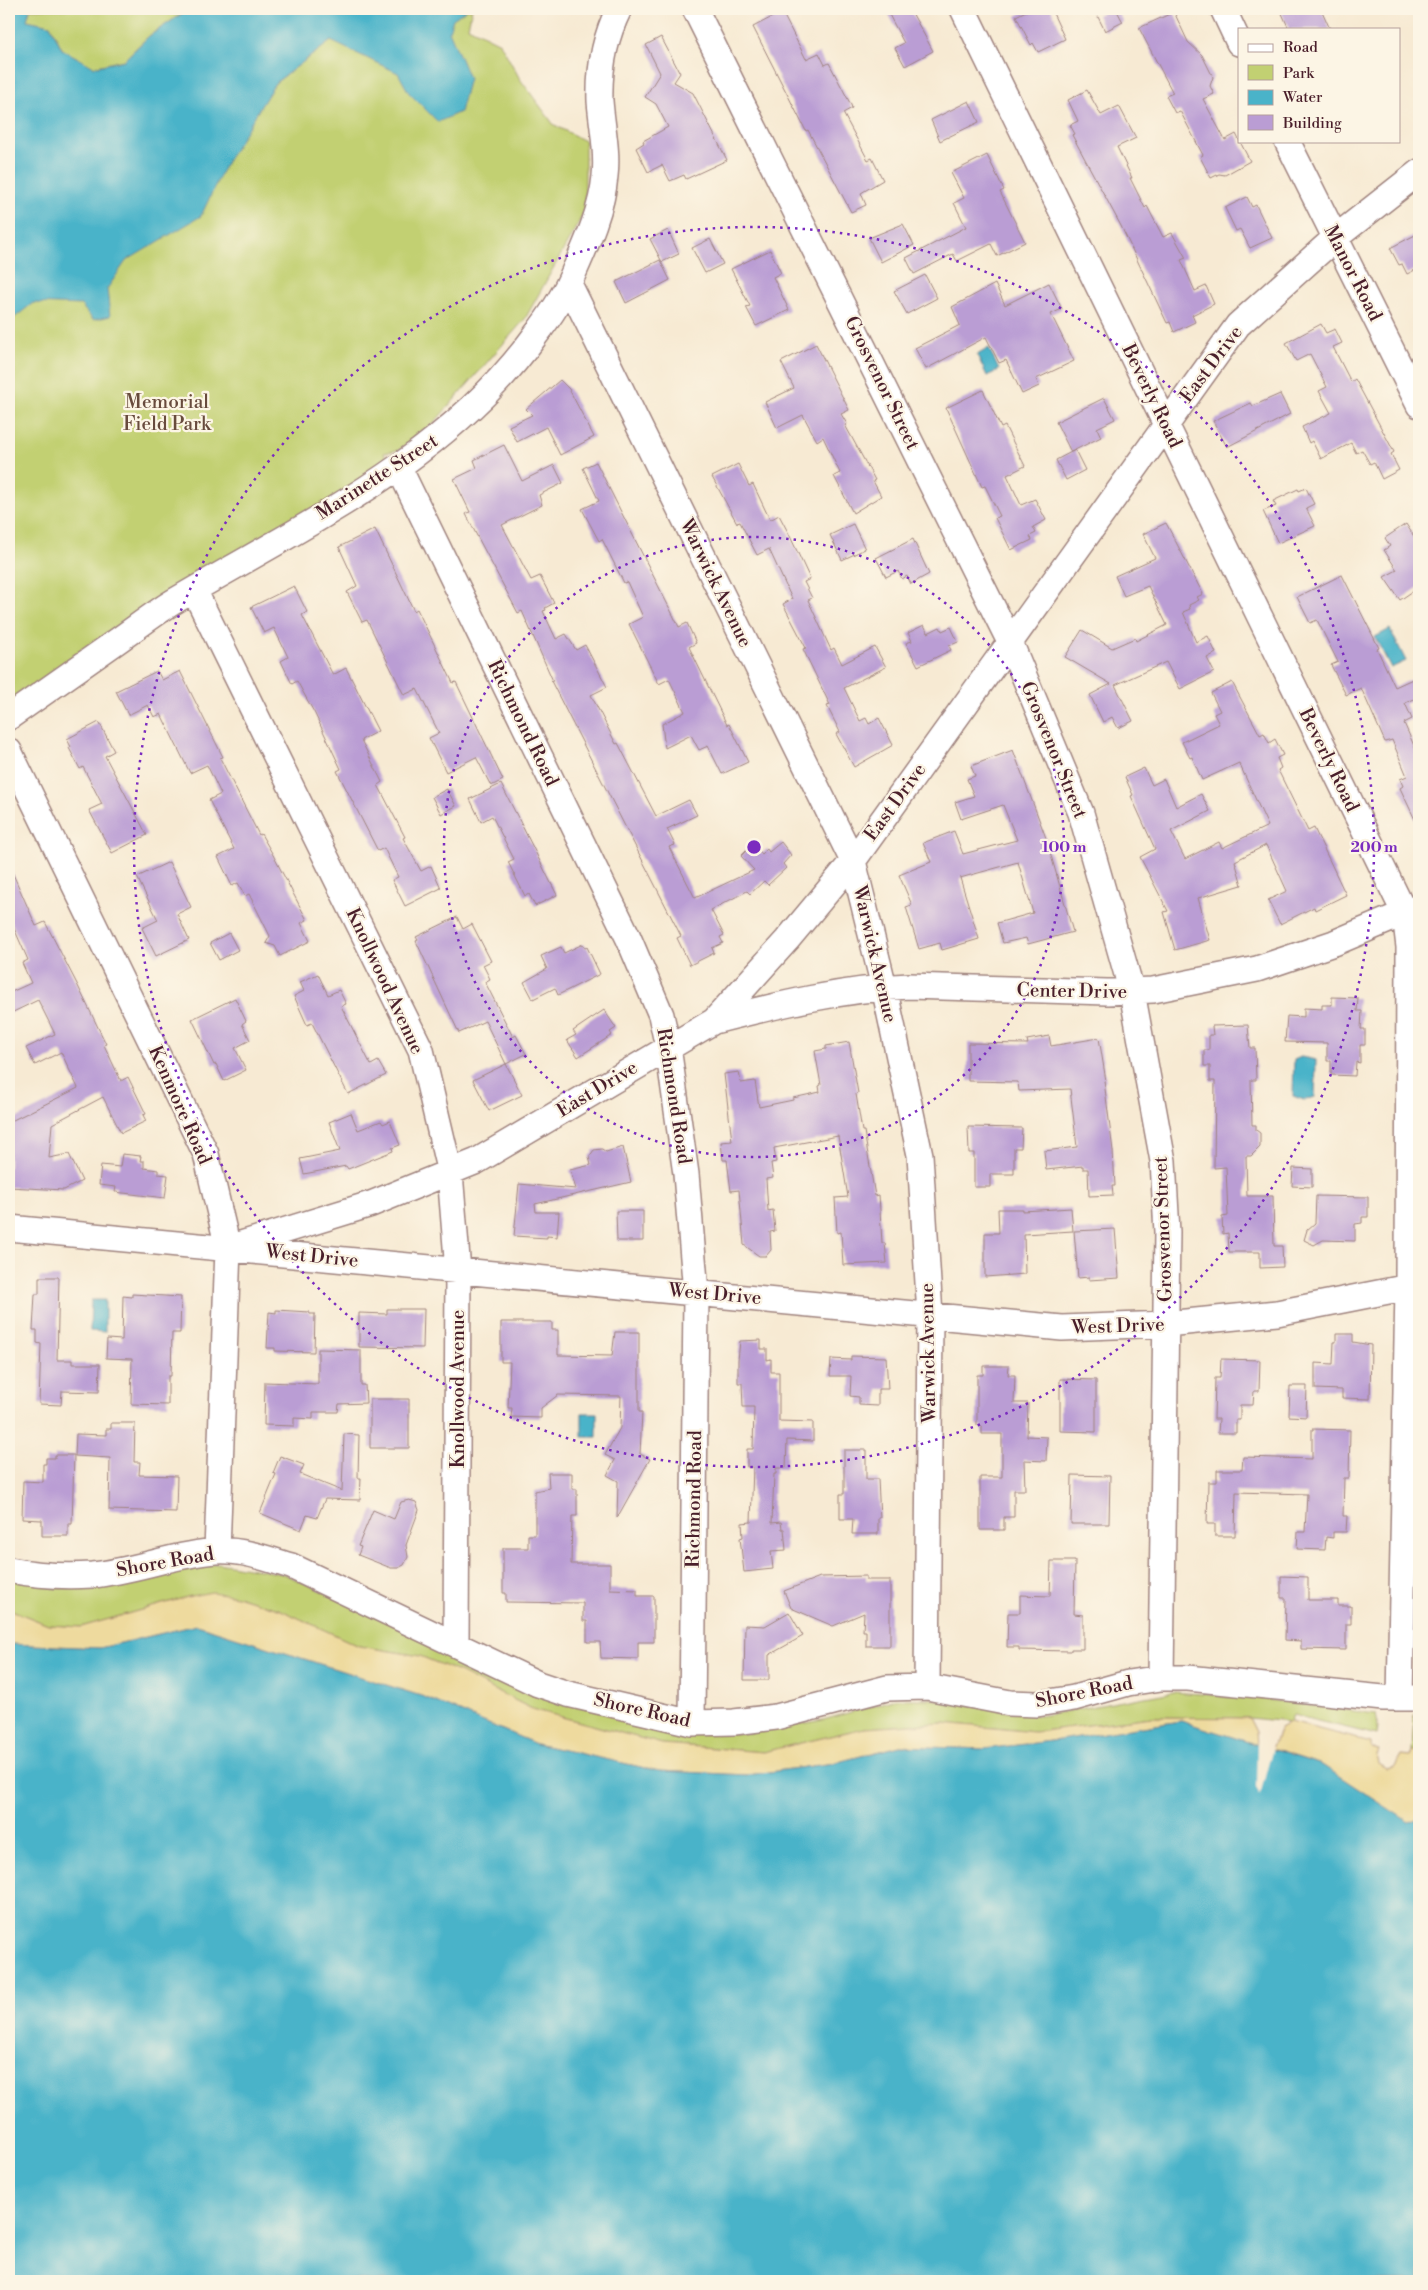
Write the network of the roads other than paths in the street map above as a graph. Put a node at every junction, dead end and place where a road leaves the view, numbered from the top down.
1 (619, 9) edge
2 (695, 9) edge
3 (963, 9) edge
4 (1222, 9) edge
5 (1238, 41) edge
6 (1287, 142) edge
7 (1419, 172) edge
8 (1335, 238) junction
9 (569, 284) junction
10 (1419, 405) edge
11 (1166, 424) junction
12 (398, 468) junction
13 (194, 590) junction
14 (1010, 642) junction
15 (9, 717) edge
16 (9, 751) edge
17 (853, 861) junction
18 (1412, 911) edge
19 (884, 987) junction
20 (1132, 992) junction
21 (714, 1021) junction
22 (668, 1047) junction
23 (450, 1173) junction
24 (9, 1228) edge
25 (228, 1248) junction
26 (458, 1271) junction
27 (1414, 1287) edge
28 (696, 1292) junction
29 (930, 1315) junction
30 (1166, 1324) junction
31 (217, 1551) junction
32 (9, 1570) edge
33 (456, 1644) junction
34 (1160, 1678) junction
35 (927, 1686) junction
36 (1409, 1698) edge
37 (692, 1723) junction

1 - 9 street, Marinette Street
2 - 14 street, Grosvenor Street
3 - 11 street, Beverly Road
4 - 5 street
6 - 8 street, Manor Road
7 - 8 street, East Drive
8 - 10 street, Manor Road
8 - 11 street, East Drive
9 - 12 street, Marinette Street
9 - 17 street, Warwick Avenue
11 - 14 street, East Drive
11 - 18 street, Beverly Road
12 - 13 street, Marinette Street
12 - 22 street, Richmond Road
13 - 15 street, Marinette Street
13 - 23 street, Knollwood Avenue
14 - 17 street, East Drive
14 - 20 street, Grosvenor Street
16 - 25 street, Kenmore Road
17 - 19 street, Warwick Avenue
17 - 21 street, East Drive
18 - 20 street, Center Drive
18 - 27 street, Beverly Road
19 - 20 street, Center Drive
19 - 21 street, Center Drive
19 - 29 street, Warwick Avenue
20 - 30 street, Grosvenor Street
21 - 22 street, East Drive
22 - 23 street, East Drive
22 - 28 street, Richmond Road
23 - 25 street, East Drive
23 - 26 street, Knollwood Avenue
24 - 25 street, West Drive
25 - 26 street, West Drive
25 - 31 street, Kenmore Road
26 - 28 street, West Drive
26 - 33 street, Knollwood Avenue
27 - 30 street, West Drive
27 - 36 street, Beverly Road
28 - 29 street, West Drive
28 - 37 street, Richmond Road
29 - 30 street, West Drive
29 - 35 street, Warwick Avenue
30 - 34 street, Grosvenor Street
31 - 32 street, Shore Road
31 - 33 street, Shore Road
33 - 37 street, Shore Road
34 - 35 street, Shore Road
34 - 36 street, Shore Road
35 - 37 street, Shore Road

